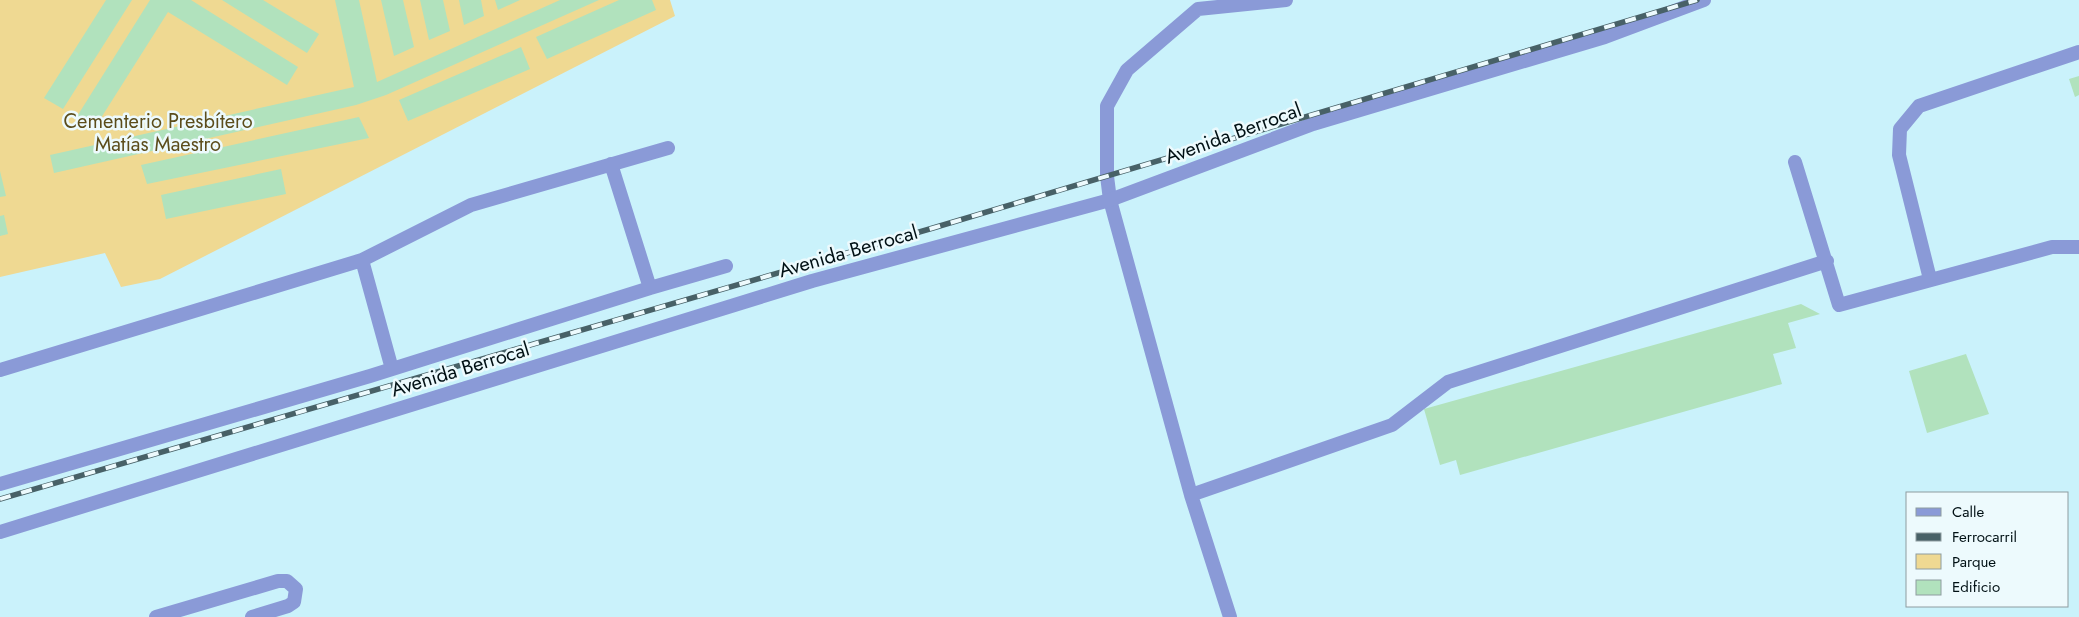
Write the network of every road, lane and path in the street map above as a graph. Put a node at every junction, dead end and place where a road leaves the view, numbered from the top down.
1 (1286, 0) edge
2 (1704, 0) edge
3 (1197, 5) edge
4 (2079, 52) edge
5 (668, 148) dead end
6 (1795, 162) dead end
7 (611, 164) junction
8 (1110, 200) junction
9 (2079, 247) edge
10 (362, 260) junction
11 (1826, 260) junction
12 (726, 266) dead end
13 (1930, 279) junction
14 (650, 288) junction
15 (392, 369) junction
16 (0, 370) edge
17 (0, 484) edge
18 (1191, 494) junction
19 (0, 532) edge
20 (156, 617) edge
21 (252, 617) edge
22 (1230, 617) edge

1 - 3 street
2 - 8 street, Avenida Berrocal
3 - 8 street
4 - 13 street
5 - 7 street
6 - 11 street
7 - 10 street
7 - 14 street
8 - 18 street
8 - 19 street, Avenida Berrocal
9 - 13 street
10 - 15 street
10 - 16 street
11 - 13 street
11 - 18 street
12 - 14 street
14 - 15 street
15 - 17 street
18 - 22 street
20 - 21 street

